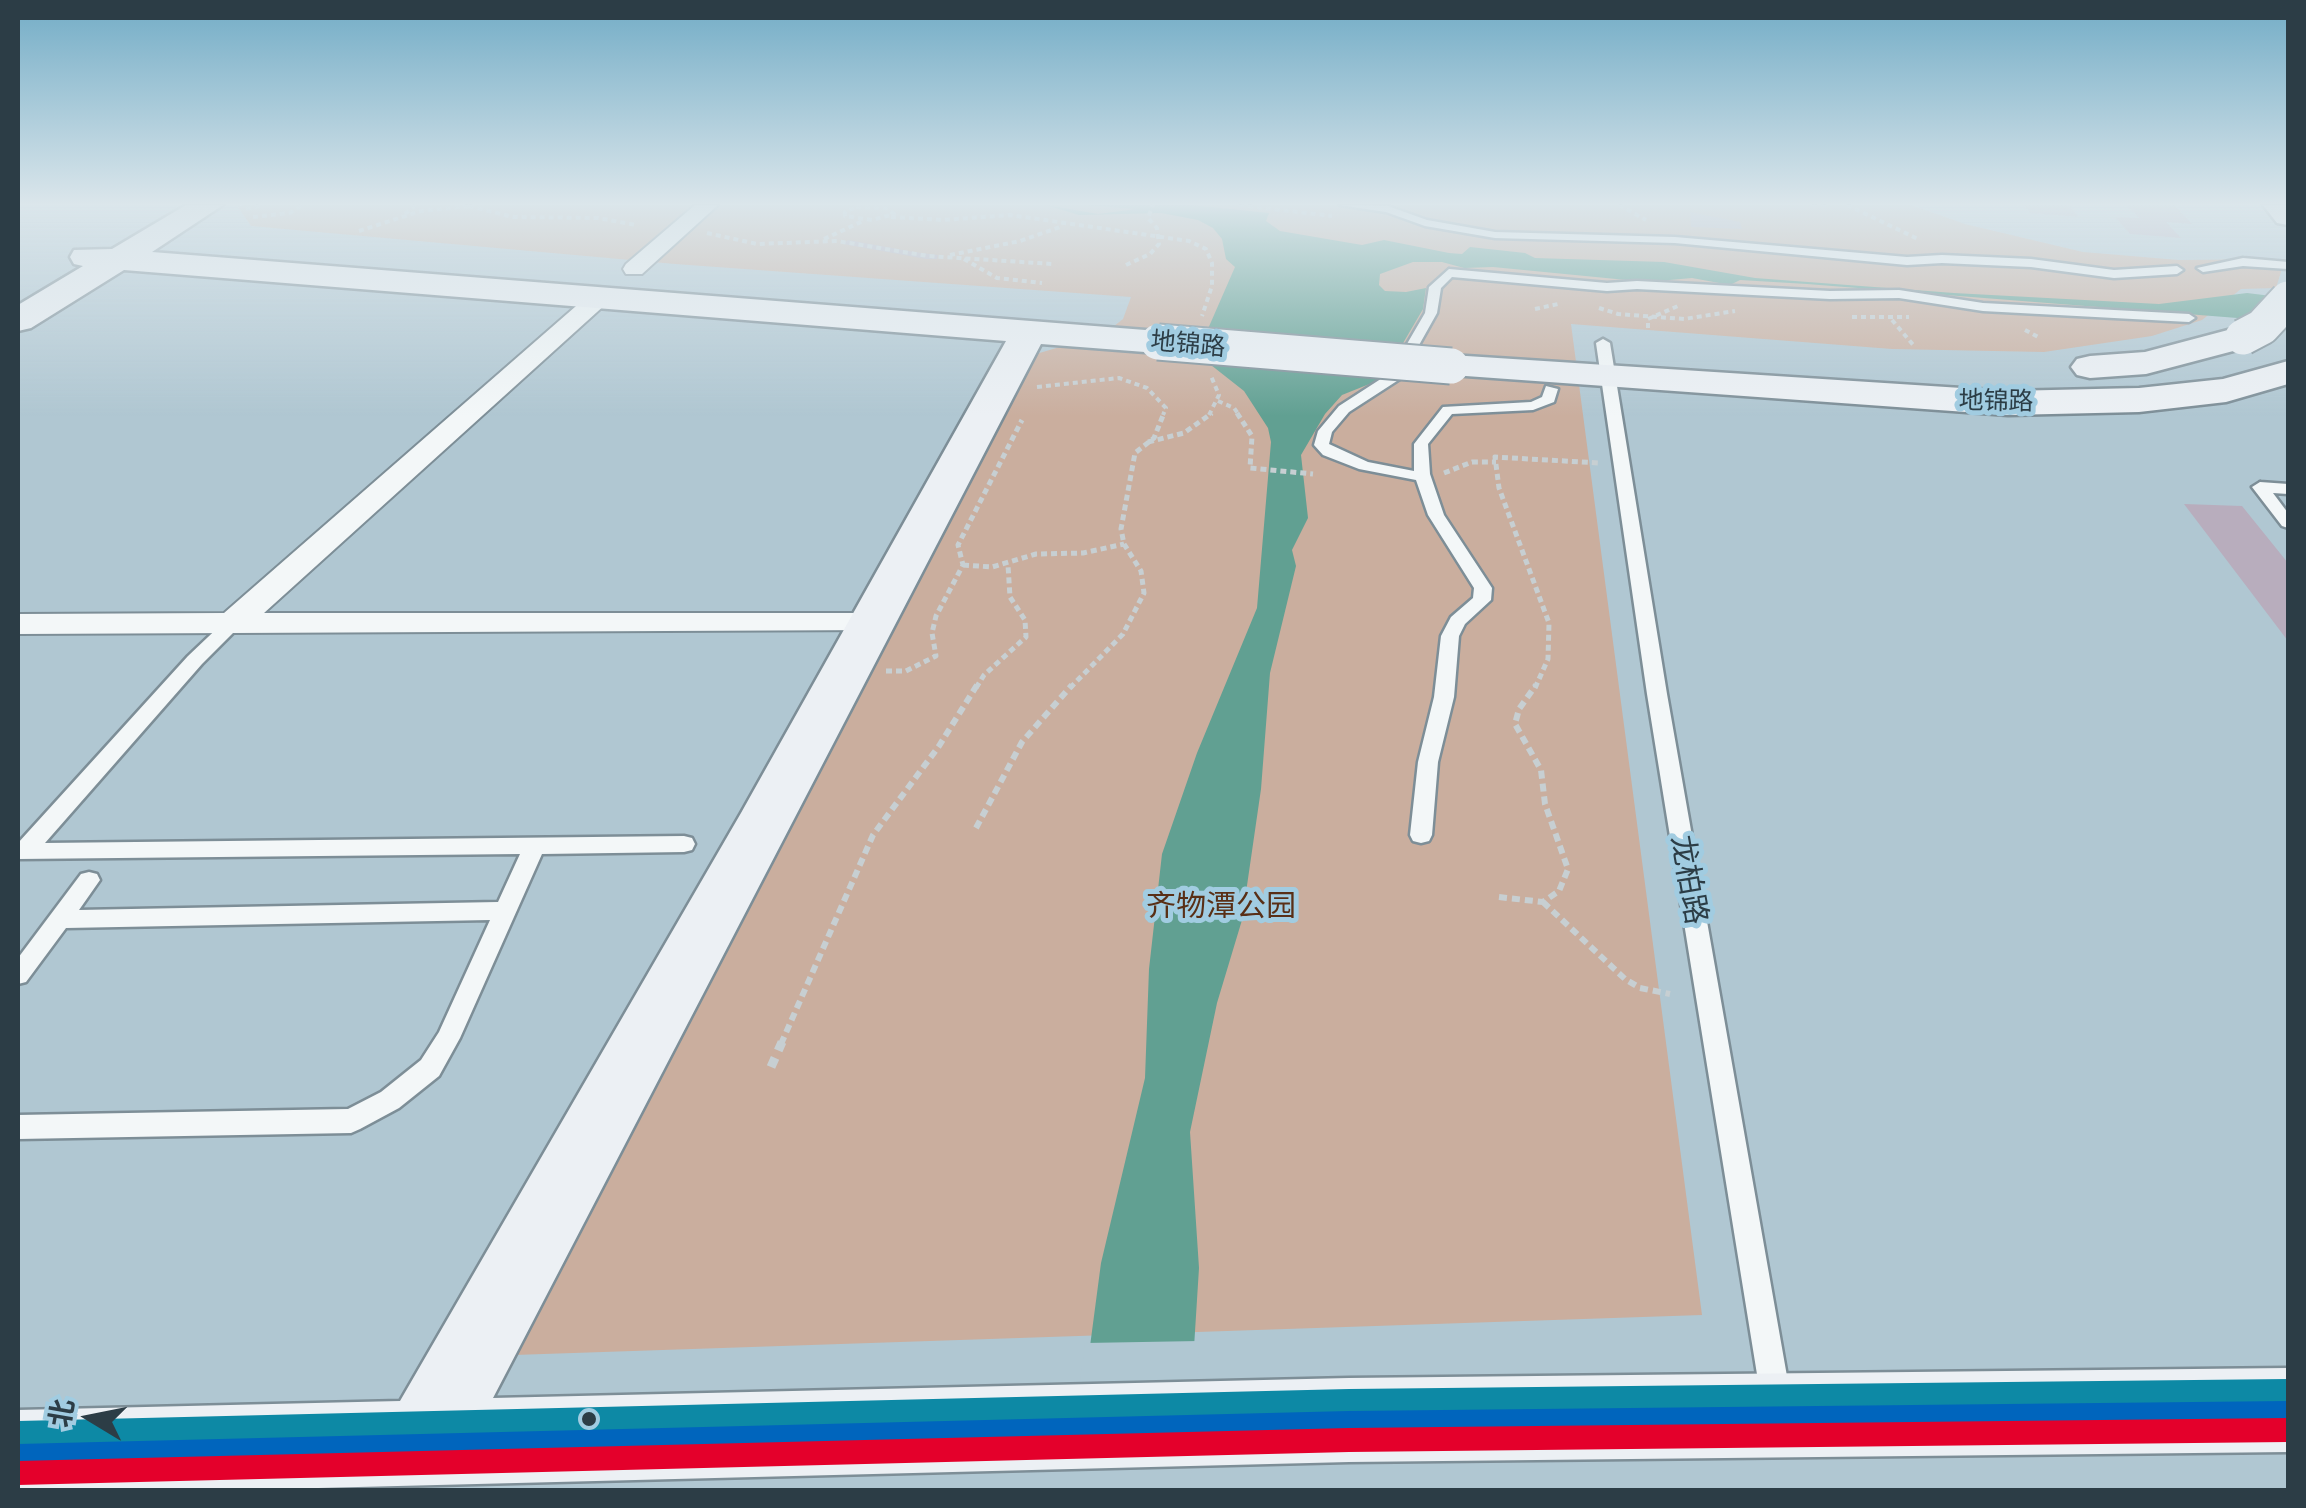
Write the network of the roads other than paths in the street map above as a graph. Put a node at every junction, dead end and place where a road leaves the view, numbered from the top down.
1 (61, 275) edge
2 (80, 275) edge
3 (426, 275) edge
4 (728, 275) edge
5 (1447, 275) edge
6 (1477, 275) edge
7 (749, 277) dead end
8 (18, 298) edge
9 (599, 298) junction
10 (2288, 299) edge
11 (1035, 308) junction
12 (2190, 318) dead end
13 (18, 320) edge
14 (1378, 325) dead end
15 (1458, 343) junction
16 (1605, 361) junction
17 (2288, 372) edge
18 (1551, 389) dead end
19 (1423, 477) junction
20 (2288, 489) edge
21 (2288, 523) edge
22 (18, 624) edge
23 (233, 624) junction
24 (876, 647) junction
25 (1421, 835) dead end
26 (684, 844) dead end
27 (535, 845) junction
28 (21, 851) edge
29 (89, 880) dead end
30 (504, 911) junction
31 (60, 918) junction
32 (18, 975) edge
33 (18, 1128) edge
34 (2288, 1410) edge
35 (1778, 1416) junction
36 (424, 1442) junction
37 (18, 1453) edge

1 - 8 street
2 - 13 street
3 - 9 street, 地锦路
4 - 7 street
5 - 19 lane
6 - 12 lane
9 - 11 street, 地锦路
9 - 23 street
10 - 16 street, 地锦路, bridge
11 - 15 street, 地锦路, bridge
11 - 24 street
14 - 15 street, 地锦路
15 - 16 street, 地锦路
16 - 17 street, 地锦路
16 - 35 lane, 龙柏路
18 - 19 lane
19 - 25 lane
20 - 21 lane
22 - 23 street
23 - 24 street
23 - 28 lane
24 - 36 street
26 - 27 lane
27 - 28 lane
27 - 30 lane
29 - 31 lane
30 - 31 lane
30 - 33 lane
31 - 32 lane
34 - 35 street
35 - 36 street
36 - 37 street

